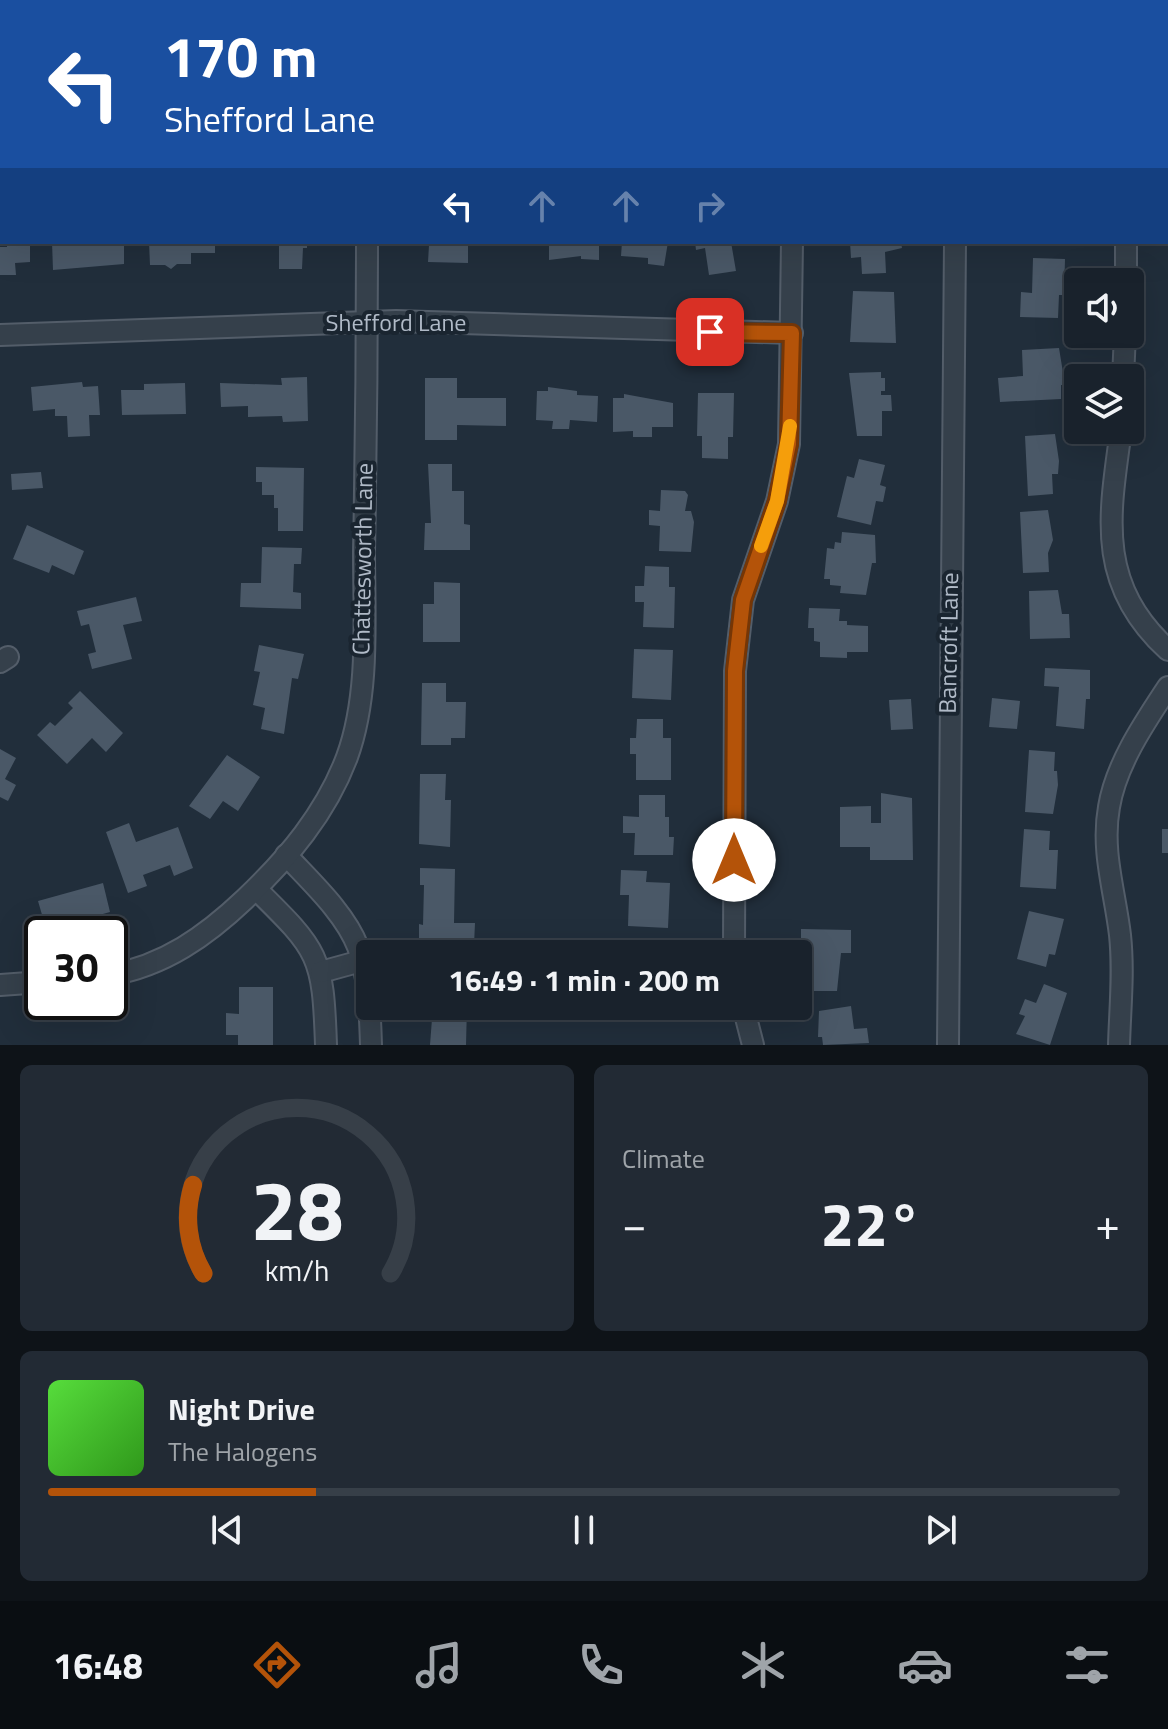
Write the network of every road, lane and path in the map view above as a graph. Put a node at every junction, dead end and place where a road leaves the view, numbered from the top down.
1 (367, 244) edge
2 (792, 244) edge
3 (955, 244) edge
4 (1126, 244) edge
5 (1126, 268) edge
6 (367, 321) junction
7 (792, 333) junction
8 (0, 335) edge
9 (1119, 444) edge
10 (1168, 650) edge
11 (1168, 687) edge
12 (286, 855) junction
13 (256, 889) junction
14 (734, 940) edge
15 (356, 944) edge
16 (356, 962) edge
17 (128, 971) edge
18 (321, 972) junction
19 (24, 983) edge
20 (0, 985) edge
21 (370, 1020) edge
22 (747, 1020) edge
23 (326, 1045) edge
24 (371, 1045) edge
25 (753, 1045) edge
26 (948, 1045) edge
27 (1119, 1045) edge

1 - 6 street, Chattesworth Lane
2 - 7 street
3 - 26 street, Bancroft Lane
4 - 5 street
6 - 7 street, Shefford Lane
6 - 8 street, Shefford Lane
6 - 12 street, Chattesworth Lane
7 - 14 street
9 - 10 street
11 - 27 street
12 - 13 street, Chattesworth Lane
12 - 15 street
13 - 17 street, Chattesworth Lane
13 - 18 street
16 - 18 street
18 - 23 street
19 - 20 street
21 - 24 street
22 - 25 street

